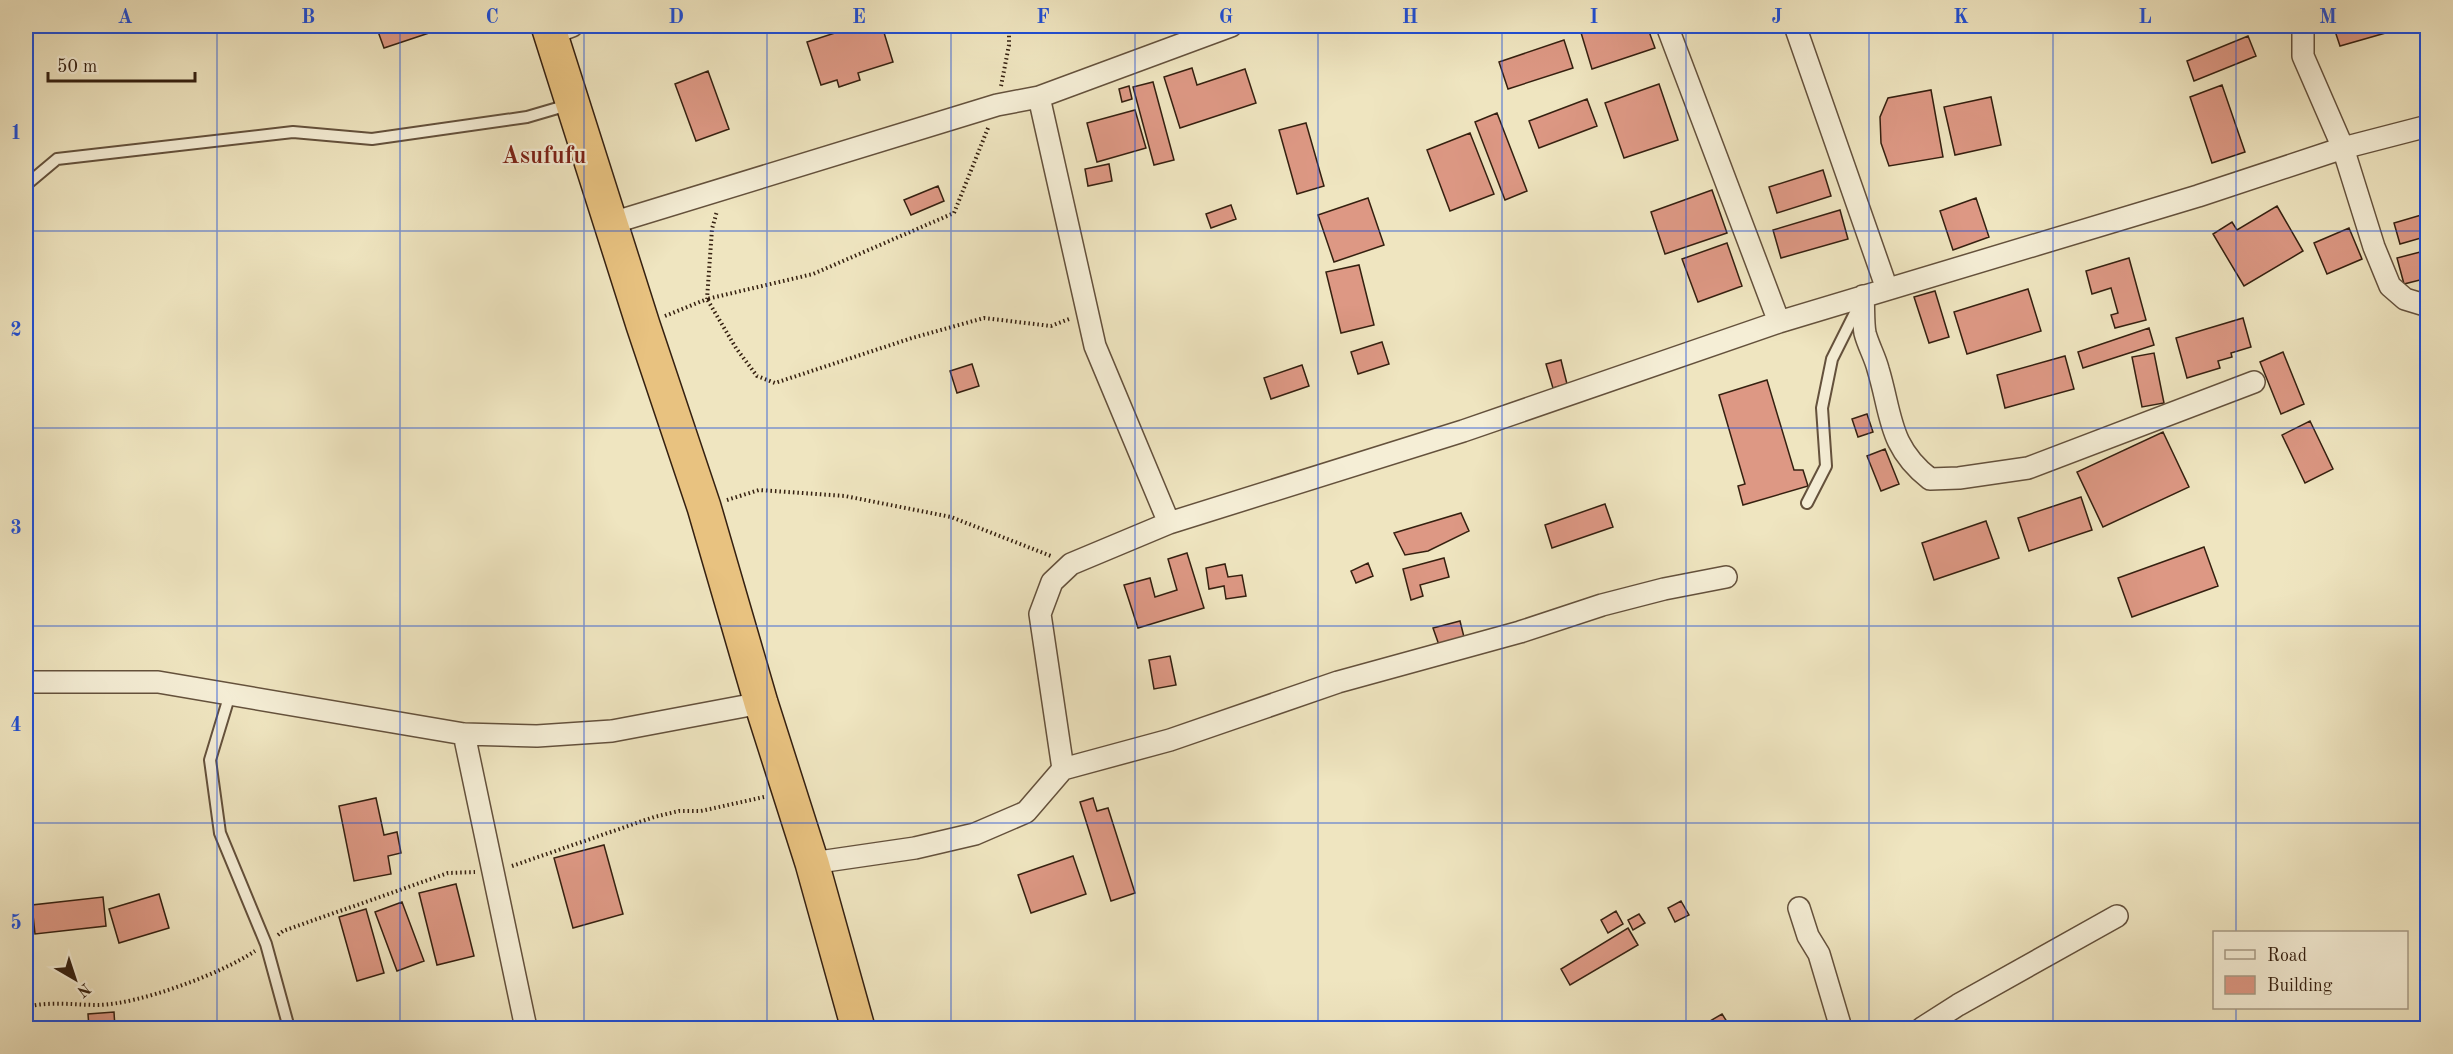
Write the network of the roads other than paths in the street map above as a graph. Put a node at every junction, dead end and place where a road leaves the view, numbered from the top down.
1 (1231, 26) edge
2 (1667, 26) edge
3 (1795, 26) edge
4 (2303, 26) edge
5 (557, 28) edge
6 (1039, 97) junction
7 (574, 103) junction
8 (2427, 126) edge
9 (2343, 148) junction
10 (26, 185) edge
11 (612, 223) junction
12 (1887, 289) junction
13 (1863, 296) junction
14 (2427, 306) edge
15 (1779, 322) junction
16 (2254, 382) dead end
17 (1807, 503) dead end
18 (1169, 523) junction
19 (1726, 577) dead end
20 (26, 682) edge
21 (230, 694) junction
22 (761, 703) junction
23 (464, 734) junction
24 (1062, 770) junction
25 (812, 863) junction
26 (1799, 908) dead end
27 (2117, 915) dead end
28 (289, 1029) edge
29 (526, 1029) edge
30 (858, 1029) edge
31 (1841, 1029) edge
32 (1922, 1029) edge

1 - 6 street
2 - 15 street
3 - 12 street
4 - 9 street
5 - 7 highway
6 - 11 street
6 - 18 street
7 - 10 lane
7 - 11 highway
8 - 9 street
9 - 12 street
9 - 14 street
11 - 22 highway
12 - 13 street
13 - 15 street
13 - 16 street
13 - 17 lane
15 - 18 street
18 - 24 street
19 - 24 street
20 - 21 street
21 - 23 street
21 - 28 lane
22 - 23 street
22 - 25 highway
23 - 29 street
24 - 25 street
25 - 30 highway
26 - 31 street
27 - 32 street

